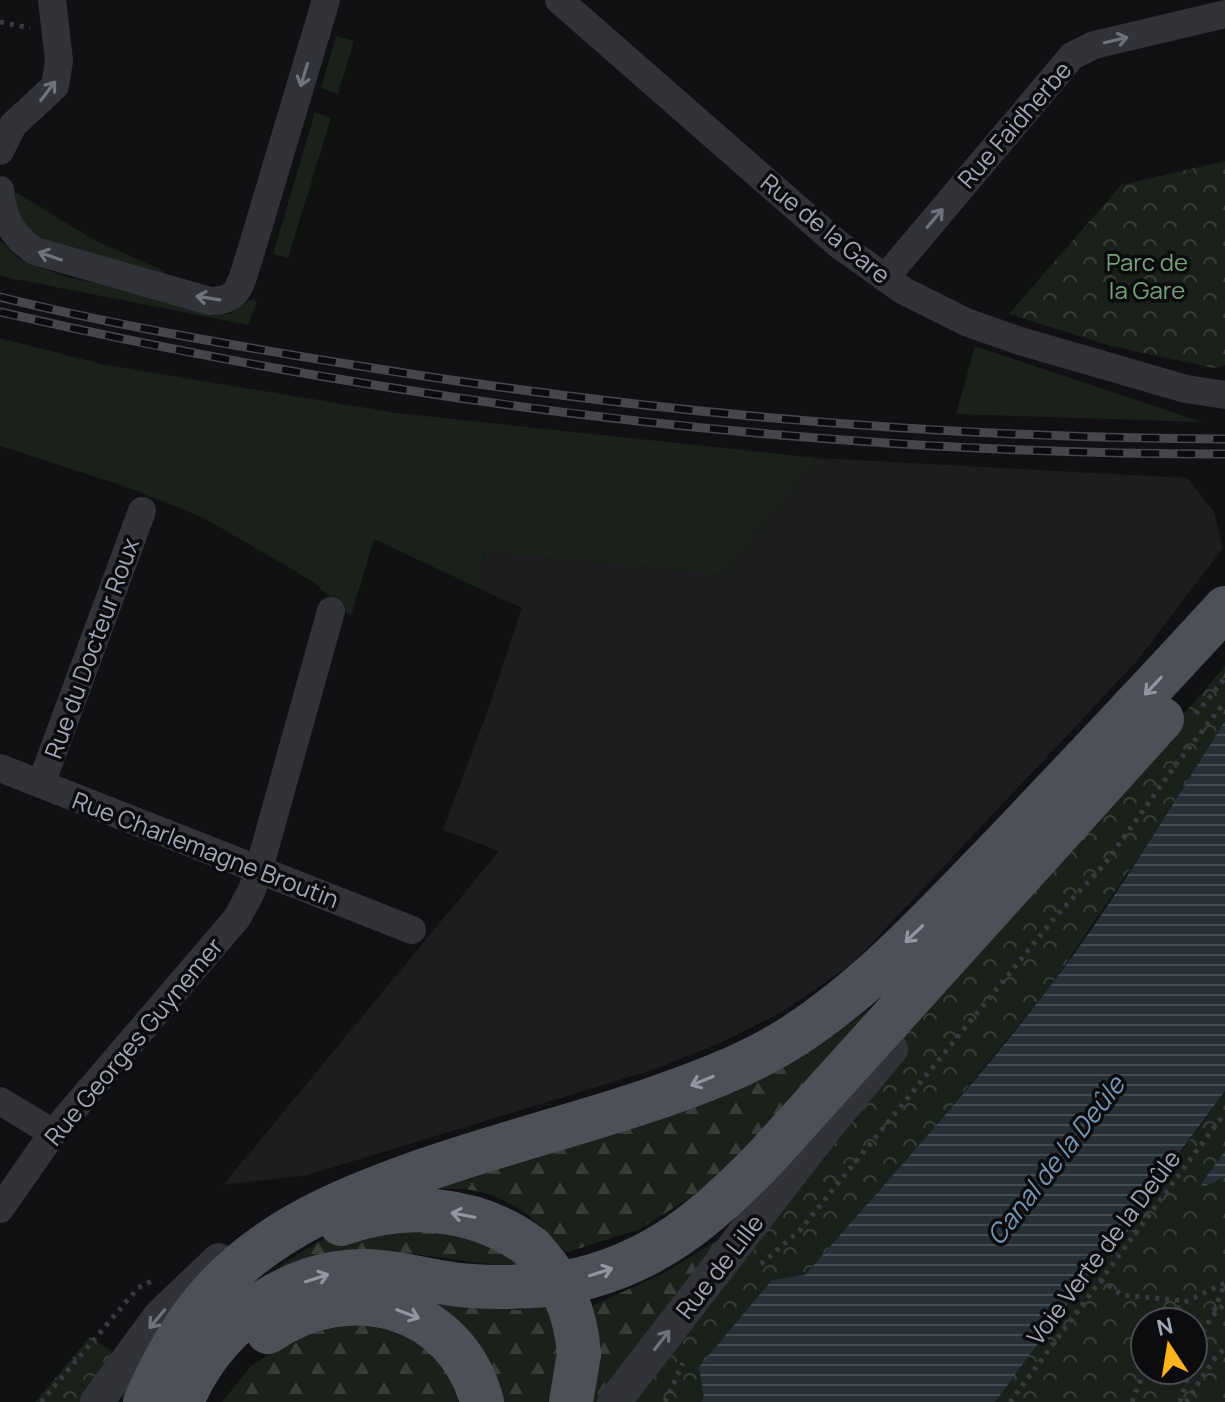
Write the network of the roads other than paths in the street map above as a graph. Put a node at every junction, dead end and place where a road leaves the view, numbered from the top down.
1 (52, 0) edge
2 (326, 0) edge
3 (559, 0) edge
4 (1225, 14) edge
5 (0, 151) edge
6 (0, 190) edge
7 (885, 278) junction
8 (1186, 389) junction
9 (1225, 395) edge
10 (1225, 412) edge
11 (142, 511) dead end
12 (1225, 608) edge
13 (331, 611) dead end
14 (1225, 648) edge
15 (0, 768) edge
16 (41, 784) junction
17 (1089, 802) junction
18 (259, 869) junction
19 (412, 930) dead end
20 (0, 1101) edge
21 (53, 1133) junction
22 (493, 1146) junction
23 (0, 1209) edge
24 (97, 1402) edge
25 (146, 1402) edge
26 (182, 1402) edge
27 (200, 1402) edge
28 (482, 1402) edge
29 (571, 1402) edge
30 (614, 1402) edge

5 -> 1 street
2 -> 6 street
3 - 7 street, Rue de la Gare
7 -> 4 street, Rue Faidherbe
7 - 8 street, Rue de la Gare
8 - 9 street, Rue de la Gare
8 - 10 street, Rue de la Gare
11 - 16 street, Rue du Docteur Roux
12 -> 22 main road
13 - 18 street, Rue Georges Guynemer
14 - 17 main road
15 - 16 street, Rue Charlemagne Broutin
16 - 18 street, Rue Charlemagne Broutin
26 -> 17 main road
30 -> 17 street, Rue de Lille
18 - 19 street, Rue Charlemagne Broutin
18 - 21 street, Rue Georges Guynemer
20 - 21 street
21 - 23 street, Rue Georges Guynemer
22 -> 24 street
22 - 25 main road
29 -> 25 main road, bridge
27 -> 28 main road

